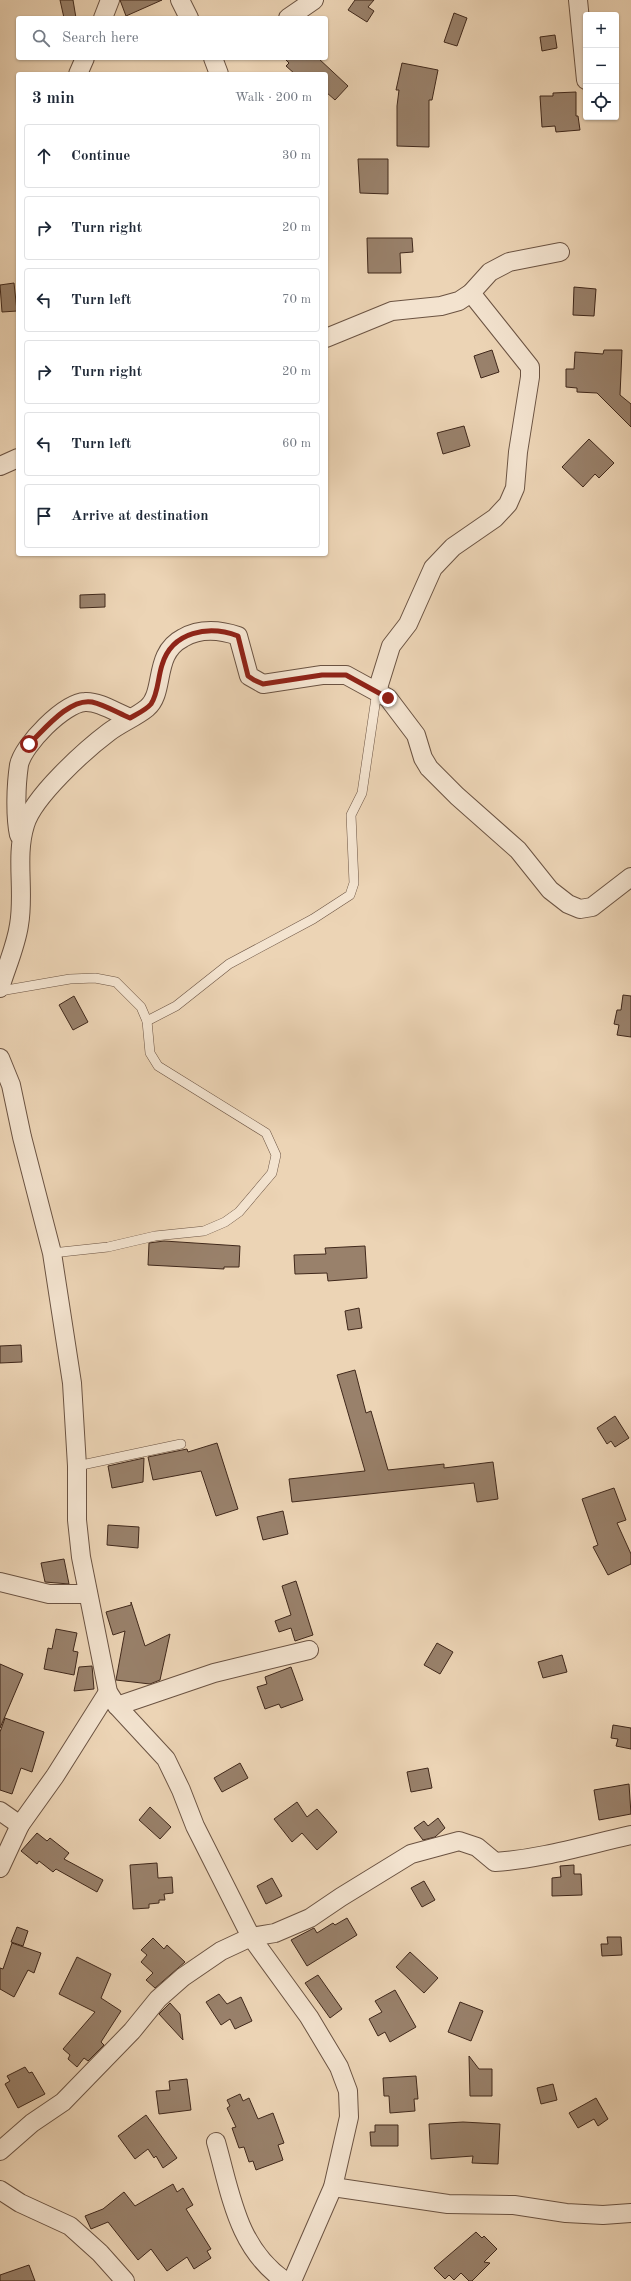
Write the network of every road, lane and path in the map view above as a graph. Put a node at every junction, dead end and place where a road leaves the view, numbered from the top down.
1 (110, 0) edge
2 (180, 0) edge
3 (314, 0) edge
4 (578, 0) edge
5 (104, 16) edge
6 (188, 16) edge
7 (291, 16) edge
8 (583, 50) edge
9 (84, 60) edge
10 (79, 72) edge
11 (560, 252) dead end
12 (471, 293) junction
13 (328, 337) edge
14 (16, 459) edge
15 (0, 466) edge
16 (377, 691) junction
17 (130, 718) junction
18 (22, 846) junction
19 (631, 877) edge
20 (0, 990) edge
21 (147, 1021) junction
22 (0, 1058) edge
23 (52, 1253) junction
24 (181, 1444) dead end
25 (77, 1466) junction
26 (0, 1582) edge
27 (88, 1594) junction
28 (308, 1650) dead end
29 (113, 1699) junction
30 (0, 1811) edge
31 (20, 1825) junction
32 (631, 1835) edge
33 (0, 1868) edge
34 (251, 1937) junction
35 (216, 2142) dead end
36 (0, 2151) edge
37 (333, 2187) junction
38 (0, 2190) edge
39 (631, 2213) edge
40 (125, 2281) edge
41 (285, 2281) edge
42 (292, 2281) edge

1 - 5 street
2 - 6 street
3 - 7 street
4 - 8 street
9 - 10 street
11 - 12 street
12 - 13 street
12 - 16 street
14 - 15 street
16 - 17 street
16 - 19 street
16 - 21 lane
17 - 18 street
17 - 18 street
18 - 20 street
20 - 21 lane
21 - 23 lane
22 - 23 street
23 - 25 street
24 - 25 lane
25 - 27 street
26 - 27 street
27 - 29 street
28 - 29 street
29 - 31 street
29 - 34 street
30 - 31 street
31 - 33 street
32 - 34 street
34 - 36 street
34 - 37 street
35 - 41 street
37 - 39 street
37 - 42 street
38 - 40 street

